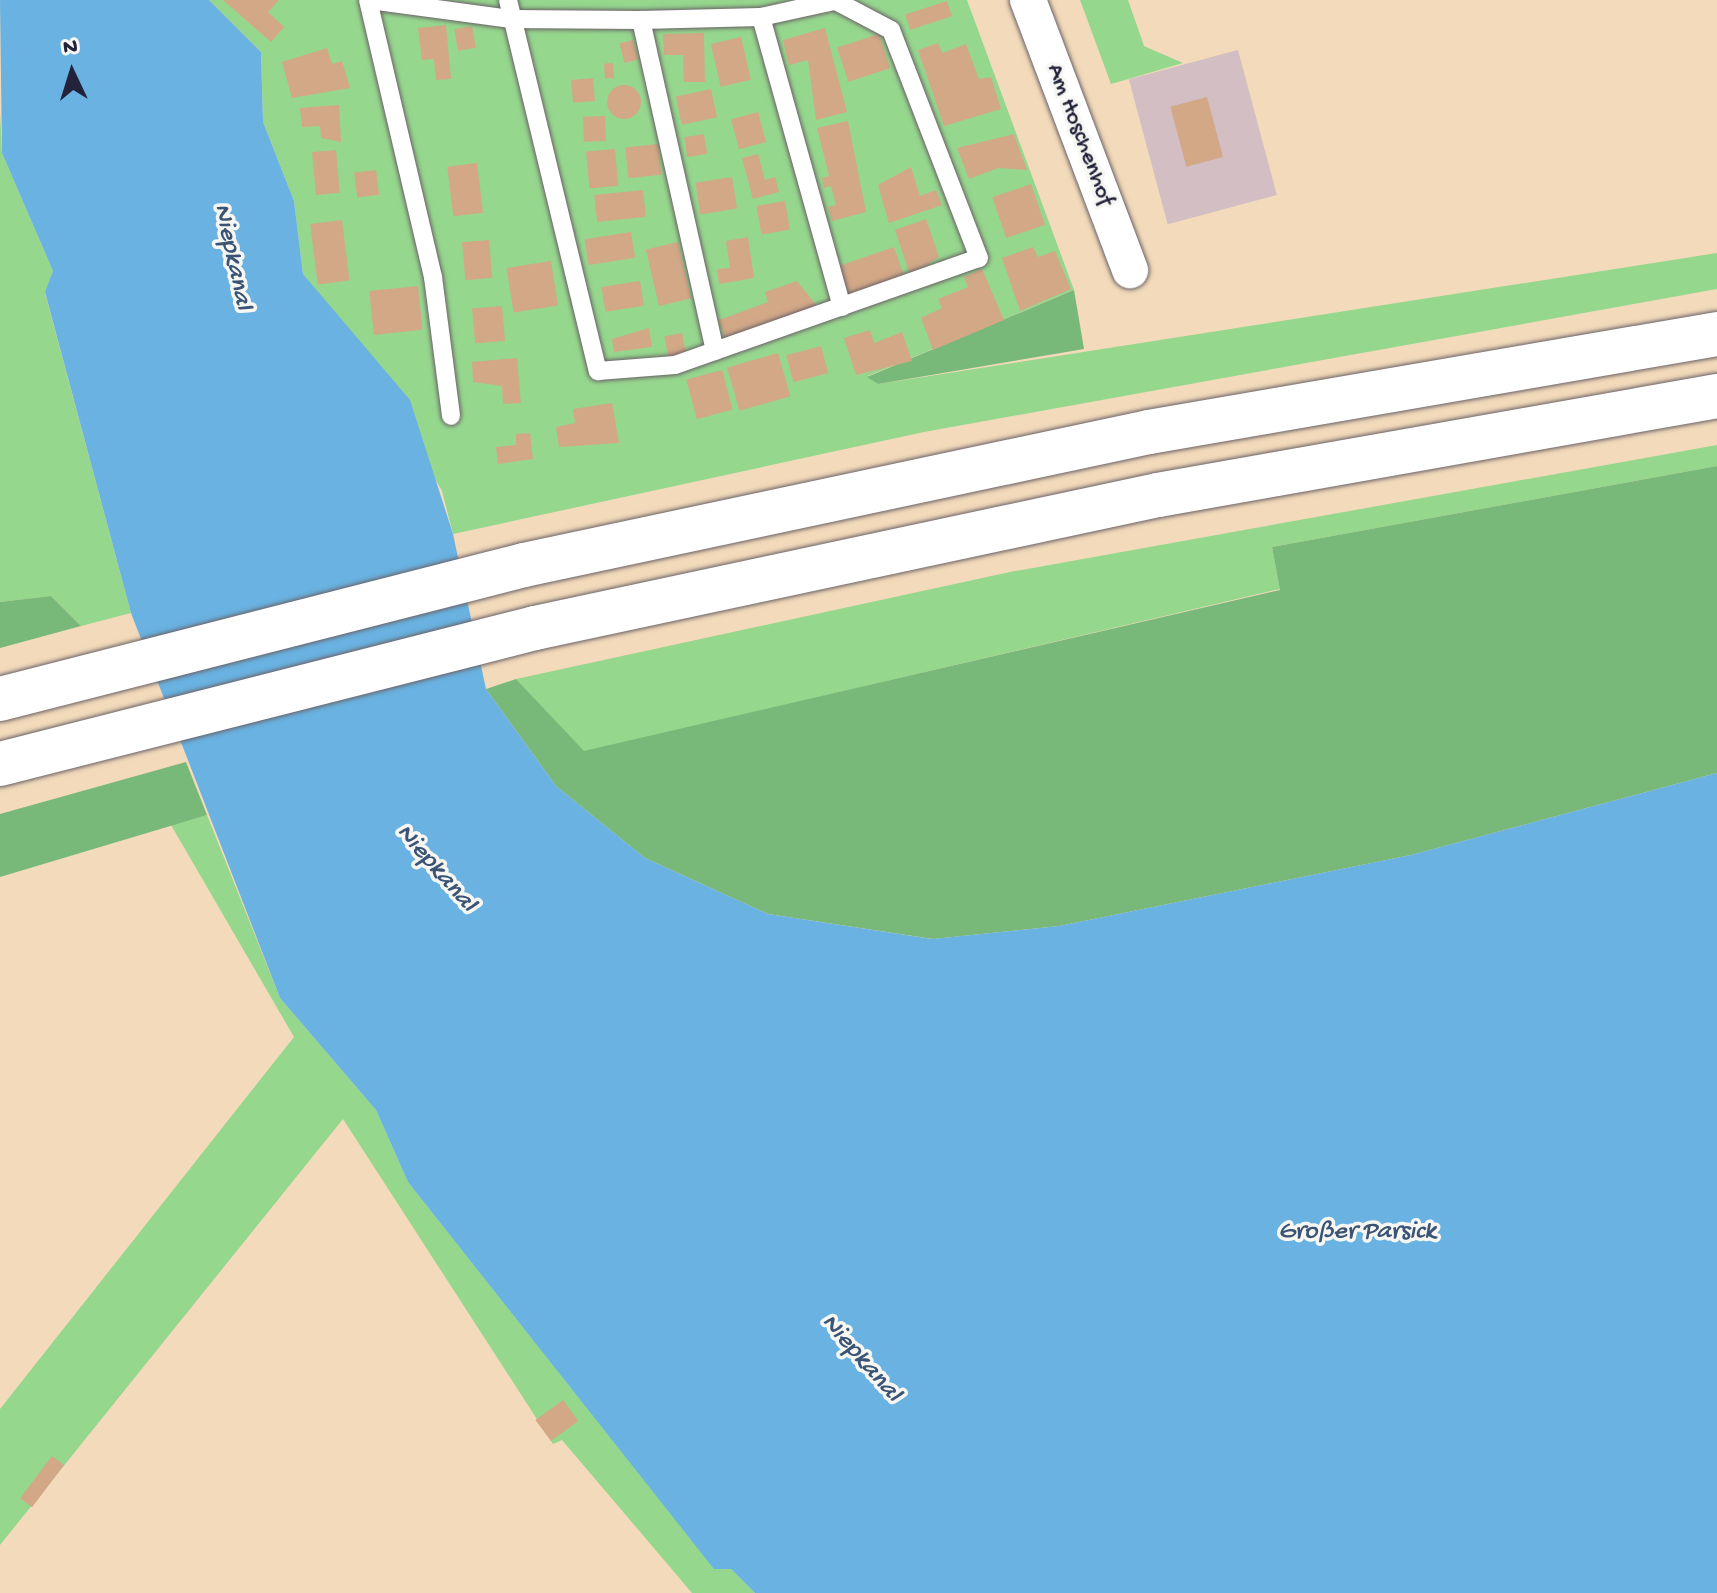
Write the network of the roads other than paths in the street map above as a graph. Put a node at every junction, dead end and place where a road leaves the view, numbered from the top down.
1 (369, 0) edge
2 (508, 0) edge
3 (1028, 0) edge
4 (834, 1) edge
5 (761, 17) junction
6 (510, 19) junction
7 (641, 20) junction
8 (1130, 270) dead end
9 (842, 307) junction
10 (1717, 334) edge
11 (715, 351) junction
12 (1717, 396) edge
13 (451, 416) dead end
14 (0, 699) edge
15 (0, 764) edge

1 - 6 lane
1 - 13 lane
2 - 6 lane
3 - 8 street, Am Hoschenhof
4 - 5 lane
4 - 9 lane
5 - 7 lane
5 - 9 lane
6 - 7 lane
6 - 11 lane
7 - 11 lane
9 - 11 lane
10 - 14 highway
12 - 15 highway

